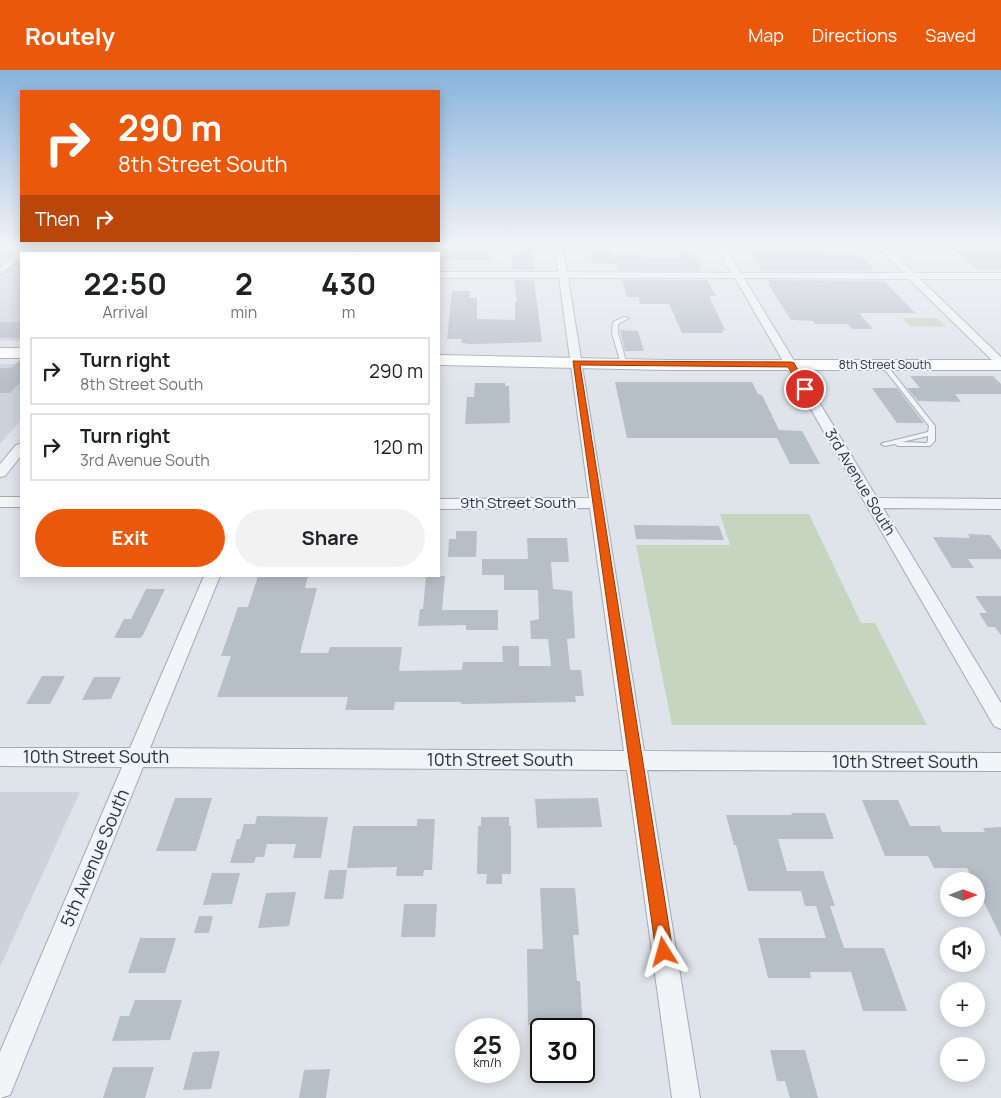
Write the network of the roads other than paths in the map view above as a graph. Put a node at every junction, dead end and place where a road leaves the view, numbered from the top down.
1 (566, 292) edge
2 (748, 292) edge
3 (929, 292) edge
4 (626, 318) dead end
5 (0, 353) edge
6 (20, 353) edge
7 (440, 360) edge
8 (576, 362) junction
9 (624, 364) junction
10 (1001, 364) edge
11 (791, 365) junction
12 (884, 365) junction
13 (931, 433) joint
14 (885, 444) dead end
15 (20, 449) edge
16 (0, 472) edge
17 (0, 502) edge
18 (20, 502) edge
19 (597, 503) junction
20 (873, 503) junction
21 (440, 504) edge
22 (1001, 504) edge
23 (212, 577) edge
24 (1001, 720) edge
25 (0, 757) edge
26 (136, 758) junction
27 (635, 760) junction
28 (1001, 762) edge
29 (0, 1085) edge
30 (686, 1098) edge

1 - 8 street
2 - 11 street, 3rd Avenue South
3 - 10 street
4 - 9 lane
5 - 6 main road
7 - 8 main road, 8th Street South
8 - 9 main road, 8th Street South
8 - 19 street
9 - 11 main road, 8th Street South
10 - 12 main road, 8th Street South
11 - 12 main road, 8th Street South
11 - 20 street, 3rd Avenue South
12 - 13 lane
13 - 14 lane
15 - 16 street
17 - 18 street
19 - 21 street, 9th Street South
19 - 27 street
20 - 22 street
20 - 24 street, 3rd Avenue South
23 - 26 street, 5th Avenue South
25 - 26 street, 10th Street South
26 - 27 street, 10th Street South
26 - 29 street, 5th Avenue South
27 - 28 street, 10th Street South
27 - 30 street

